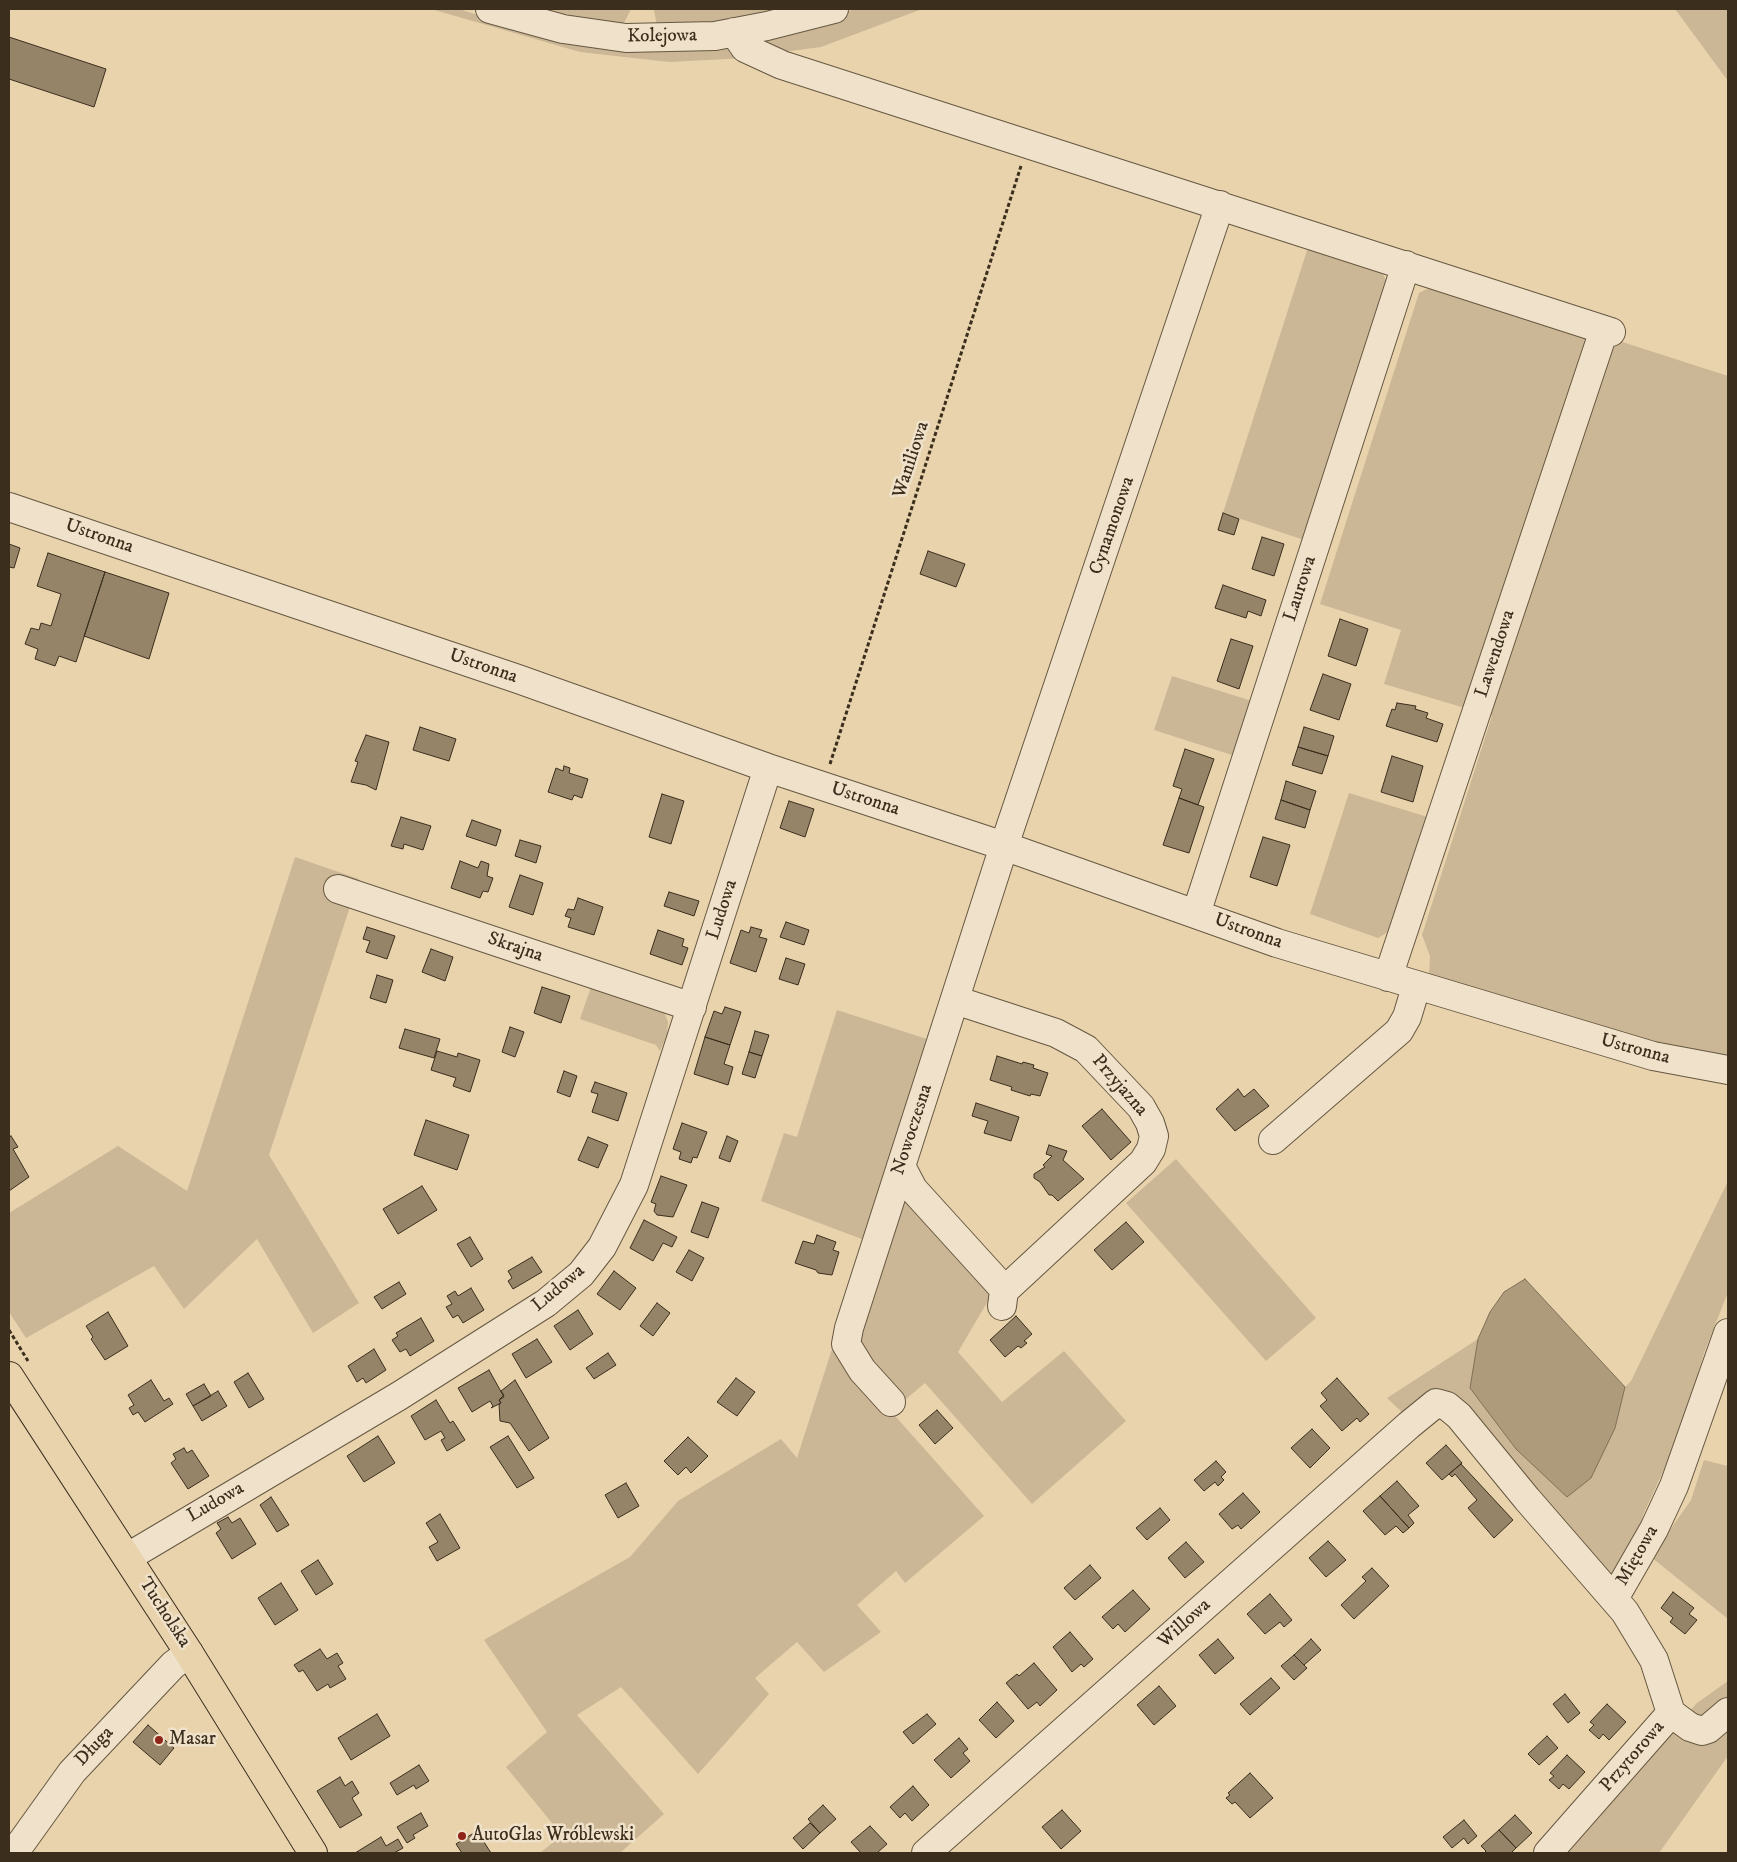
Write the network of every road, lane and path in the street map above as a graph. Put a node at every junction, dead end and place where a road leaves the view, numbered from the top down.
1 (490, 9) edge
2 (834, 9) edge
3 (734, 32) junction
4 (1029, 143) junction
5 (1220, 205) junction
6 (1406, 265) junction
7 (9, 506) edge
8 (768, 768) junction
9 (822, 786) junction
10 (1004, 846) junction
11 (338, 889) dead end
12 (1196, 914) junction
13 (1388, 978) junction
14 (1416, 987) junction
15 (956, 1000) junction
16 (692, 1007) junction
17 (1728, 1070) edge
18 (1273, 1140) dead end
19 (901, 1166) junction
20 (1728, 1333) edge
21 (9, 1376) edge
22 (891, 1402) dead end
23 (1448, 1406) joint
24 (128, 1557) junction
25 (1612, 1597) junction
26 (189, 1653) junction
27 (1728, 1712) edge
28 (1671, 1713) junction
29 (14, 1853) edge
30 (313, 1853) edge
31 (926, 1853) edge
32 (1548, 1853) edge

1 - 3 street, Kolejowa
2 - 3 street, Kolejowa
3 - 4 street
4 - 5 street
4 - 9 path, Waniliowa
5 - 6 street
5 - 10 street, Cynamonowa
6 - 12 street, Laurowa
6 - 13 street, Lawendowa
7 - 8 street, Ustronna
8 - 9 street, Ustronna
8 - 16 street, Ludowa
9 - 10 street, Ustronna
10 - 12 street, Ustronna
10 - 15 street, Nowoczesna
11 - 16 street, Skrajna
12 - 13 street, Ustronna
13 - 14 street, Ustronna
14 - 17 street, Ustronna
14 - 18 street
15 - 19 street, Nowoczesna
15 - 19 street, Przyjazna
16 - 24 street, Ludowa
19 - 22 street, Nowoczesna
20 - 25 street, Miętowa
21 - 24 main road, Tucholska
23 - 25 street, Miętowa
23 - 31 street, Willowa
24 - 26 main road, Tucholska
25 - 28 street
26 - 29 street, Długa
26 - 30 main road, Tucholska
27 - 28 street, Przytorowa
28 - 32 street, Przytorowa

